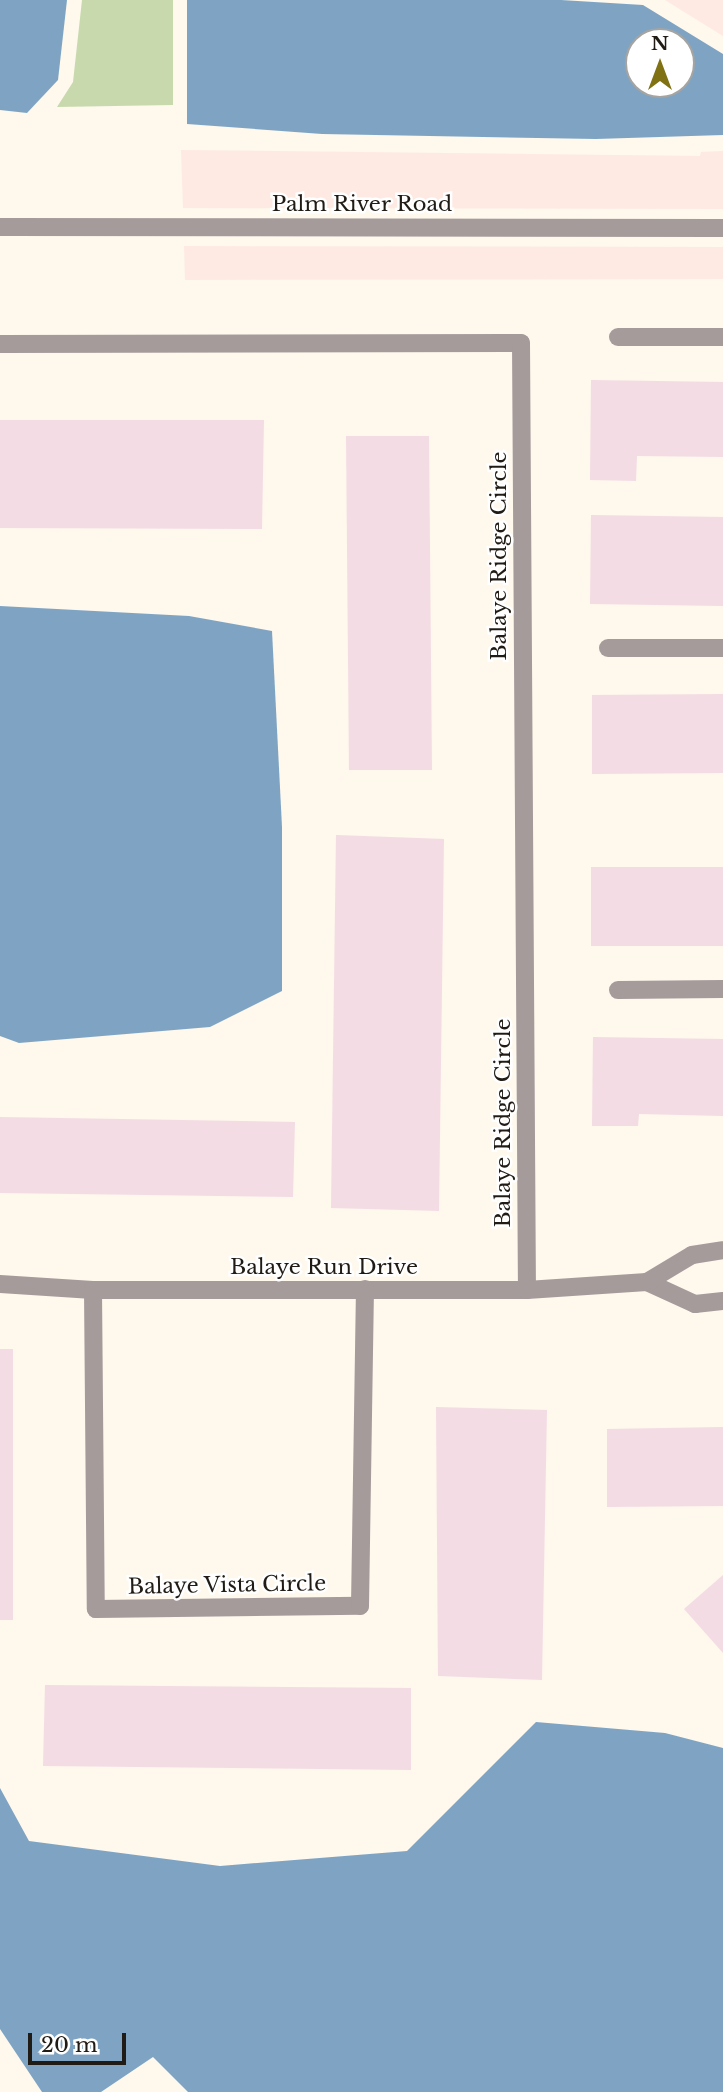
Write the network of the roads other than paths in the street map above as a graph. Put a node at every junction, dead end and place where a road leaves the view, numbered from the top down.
1 (0, 226) edge
2 (723, 228) edge
3 (618, 337) dead end
4 (723, 337) edge
5 (0, 344) edge
6 (608, 648) dead end
7 (723, 648) edge
8 (723, 989) edge
9 (618, 990) dead end
10 (723, 1250) edge
11 (647, 1282) junction
12 (0, 1284) edge
13 (365, 1289) junction
14 (93, 1290) junction
15 (527, 1290) junction
16 (723, 1301) edge

1 - 2 street, Palm River Road
3 - 4 street
5 - 15 street, Balaye Ridge Circle
6 - 7 street
8 - 9 street
10 - 11 street, Balaye Run Drive
11 - 15 street, Balaye Run Drive
11 - 16 street, Balaye Run Drive
12 - 14 street, Balaye Run Drive
13 - 14 street, Balaye Run Drive
13 - 14 street, Balaye Vista Circle
13 - 15 street, Balaye Run Drive

